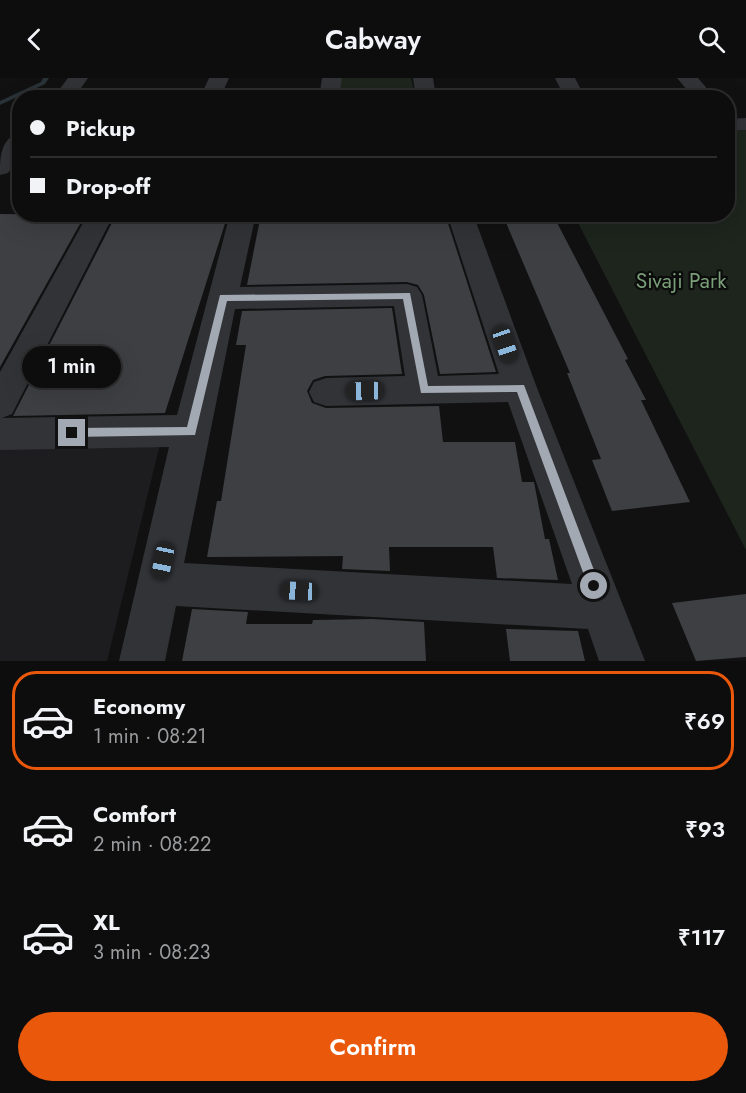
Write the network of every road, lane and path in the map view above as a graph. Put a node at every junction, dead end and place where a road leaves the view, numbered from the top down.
1 (687, 78) edge
2 (698, 90) edge
3 (12, 151) edge
4 (0, 168) edge
5 (97, 222) edge
6 (241, 222) edge
7 (463, 222) edge
8 (223, 298) junction
9 (520, 388) junction
10 (424, 390) junction
11 (326, 392) dead end
12 (0, 404) edge
13 (191, 431) junction
14 (0, 434) edge
15 (159, 583) junction
16 (602, 608) junction
17 (142, 661) edge
18 (622, 661) edge

1 - 2 street
3 - 4 street
5 - 12 street
6 - 8 street
7 - 9 street
8 - 10 street
8 - 13 street
9 - 10 street
9 - 16 street
10 - 11 street
13 - 14 street
13 - 15 street
15 - 16 street
15 - 17 street
16 - 18 street

